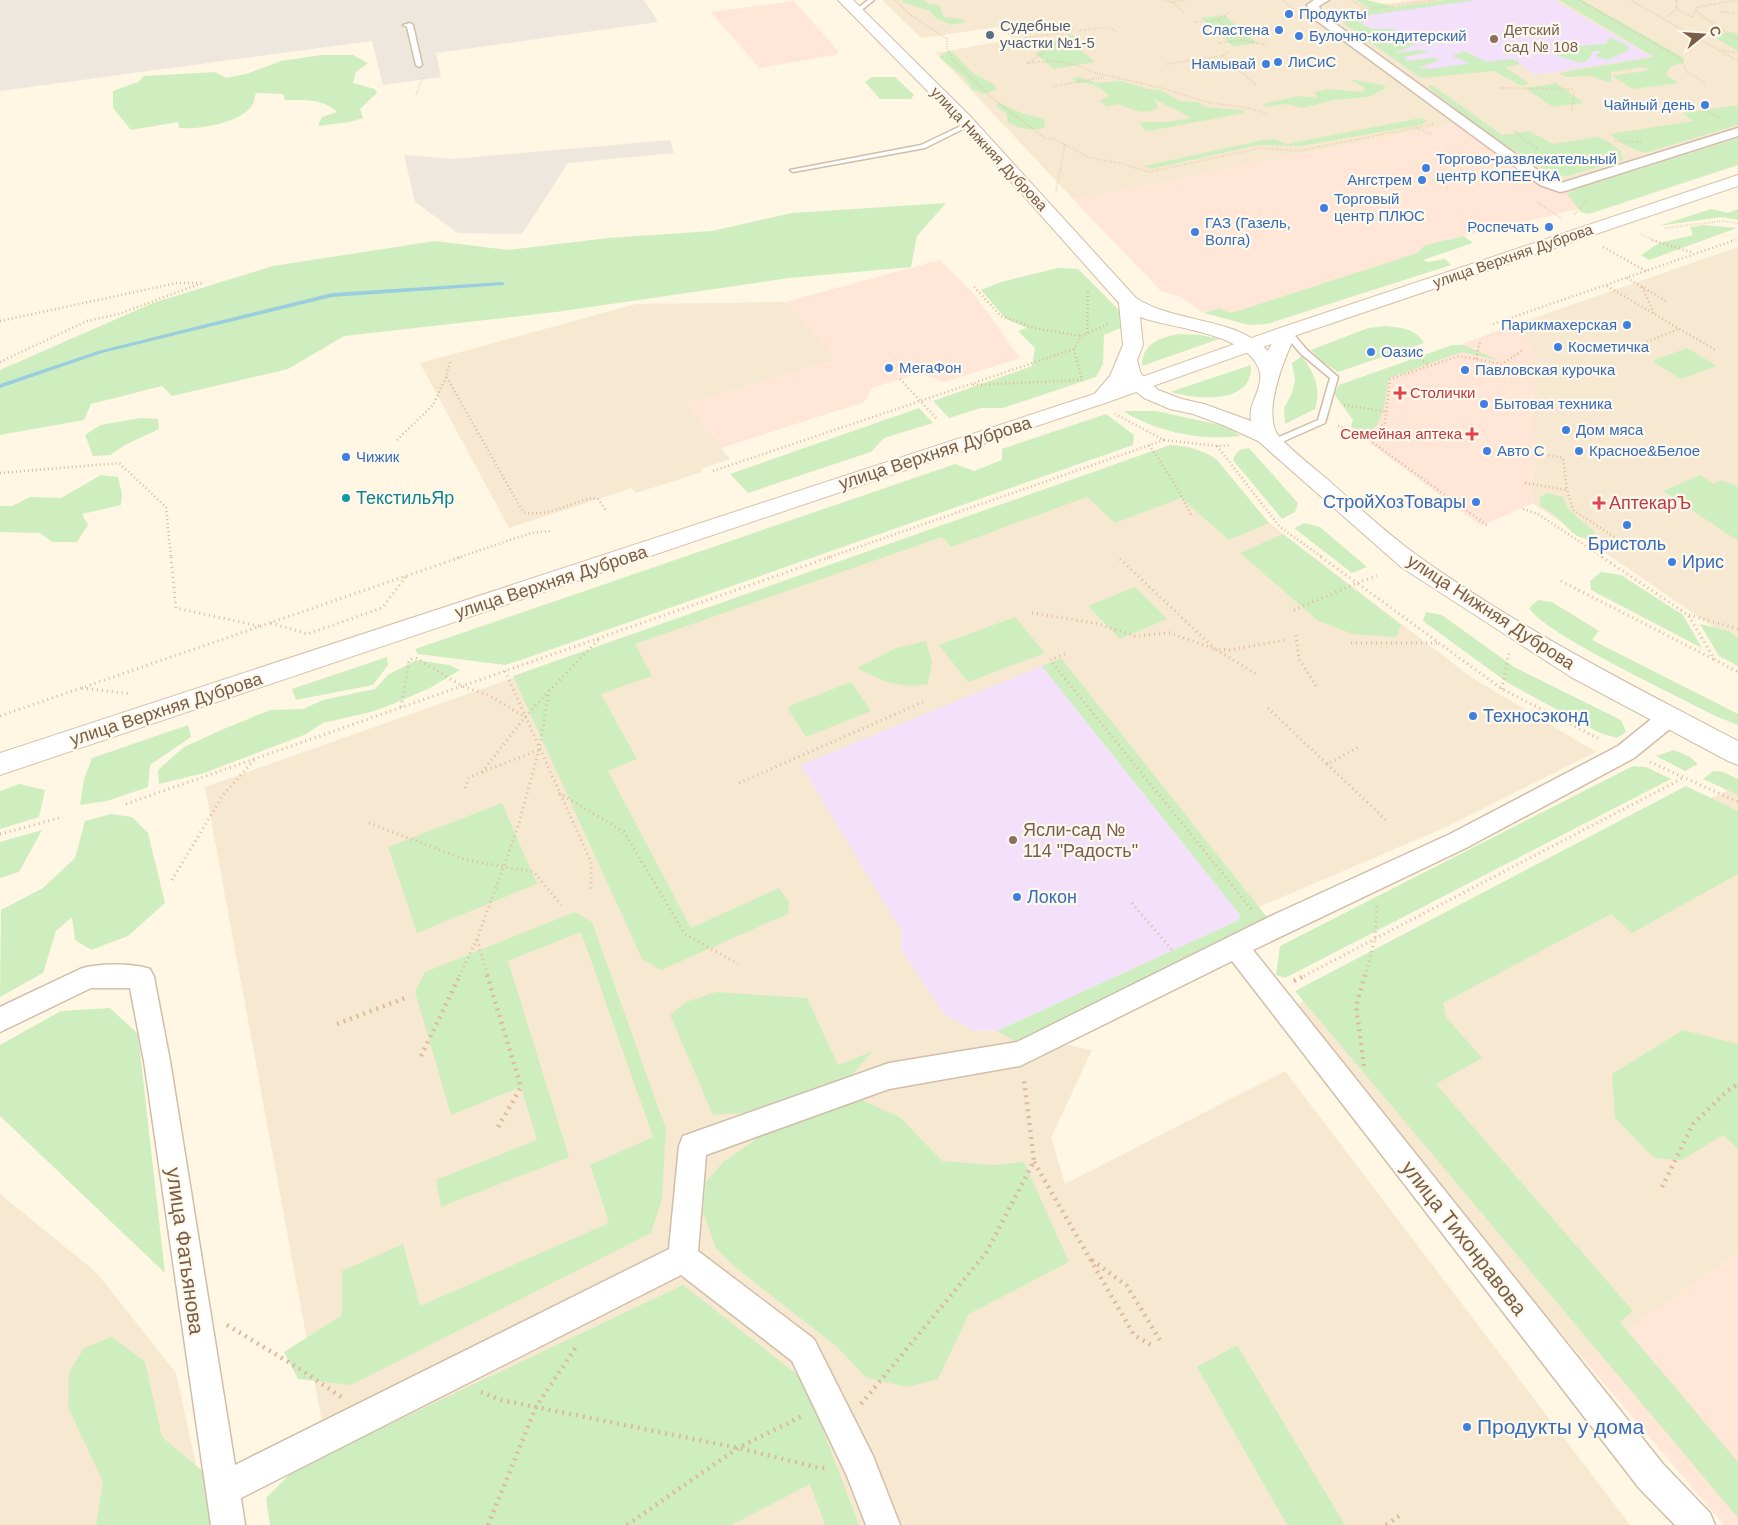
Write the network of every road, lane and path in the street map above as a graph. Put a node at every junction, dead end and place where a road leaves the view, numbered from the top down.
1 (871, 0) edge
2 (895, 0) edge
3 (1164, 0) edge
4 (1170, 0) edge
5 (1186, 0) edge
6 (1323, 0) edge
7 (1351, 0) edge
8 (1437, 0) edge
9 (1579, 0) edge
10 (1630, 0) edge
11 (1676, 0) edge
12 (1738, 0) edge
13 (1172, 2) junction
14 (851, 6) edge
15 (1366, 9) junction
16 (1677, 9) junction
17 (1184, 12) dead end
18 (1697, 12) junction
19 (1721, 12) dead end
20 (1229, 13) dead end
21 (1738, 14) edge
22 (1317, 16) junction
23 (1667, 16) dead end
24 (1218, 20) junction
25 (1195, 22) dead end
26 (406, 25) dead end
27 (1226, 26) junction
28 (1075, 28) dead end
29 (1203, 29) dead end
30 (1078, 31) dead end
31 (1118, 32) dead end
32 (1062, 33) junction
33 (1025, 38) dead end
34 (1242, 40) junction
35 (1738, 40) edge
36 (1219, 43) dead end
37 (1267, 44) dead end
38 (1718, 50) junction
39 (1228, 51) dead end
40 (1738, 52) edge
41 (1223, 56) junction
42 (1738, 61) edge
43 (1167, 64) dead end
44 (420, 65) dead end
45 (1108, 76) junction
46 (1706, 84) dead end
47 (1256, 85) dead end
48 (1054, 86) dead end
49 (1501, 88) dead end
50 (1572, 111) dead end
51 (1266, 114) dead end
52 (1457, 120) junction
53 (968, 124) junction
54 (1416, 128) junction
55 (1515, 131) dead end
56 (1738, 132) edge
57 (1432, 134) dead end
58 (1525, 141) dead end
59 (1065, 144) junction
60 (794, 170) dead end
61 (1738, 180) edge
62 (1538, 203) dead end
63 (1043, 207) junction
64 (1567, 222) dead end
65 (1738, 223) edge
66 (1657, 228) dead end
67 (1648, 230) dead end
68 (1738, 239) edge
69 (1612, 244) dead end
70 (1696, 253) junction
71 (1647, 271) junction
72 (1627, 278) junction
73 (1607, 286) junction
74 (1642, 286) junction
75 (974, 287) dead end
76 (1095, 292) dead end
77 (1666, 301) dead end
78 (1129, 302) junction
79 (1654, 314) junction
80 (0, 321) edge
81 (1110, 324) dead end
82 (1493, 324) dead end
83 (1201, 328) junction
84 (1679, 329) junction
85 (1223, 332) junction
86 (1287, 332) junction
87 (1087, 334) junction
88 (1081, 336) junction
89 (1480, 342) dead end
90 (1647, 342) dead end
91 (1251, 345) junction
92 (1074, 349) junction
93 (1523, 350) dead end
94 (1717, 351) dead end
95 (1130, 352) junction
96 (1410, 352) dead end
97 (1476, 359) junction
98 (0, 362) edge
99 (450, 362) dead end
100 (1429, 365) junction
101 (446, 376) junction
102 (900, 379) dead end
103 (1269, 382) junction
104 (970, 385) junction
105 (1139, 385) junction
106 (921, 401) junction
107 (1326, 402) junction
108 (1108, 406) junction
109 (1187, 406) junction
110 (1387, 412) junction
111 (938, 420) dead end
112 (1350, 430) dead end
113 (1368, 436) junction
114 (1270, 439) junction
115 (397, 440) dead end
116 (1164, 440) junction
117 (1149, 445) junction
118 (1217, 446) junction
119 (1524, 451) dead end
120 (714, 471) dead end
121 (0, 473) edge
122 (1524, 483) dead end
123 (1567, 490) junction
124 (1523, 510) dead end
125 (607, 512) dead end
126 (1191, 515) dead end
127 (1488, 526) dead end
128 (550, 531) dead end
129 (1628, 546) dead end
130 (1120, 559) dead end
131 (407, 575) junction
132 (1377, 576) dead end
133 (1561, 581) dead end
134 (1357, 583) junction
135 (1294, 610) dead end
136 (1032, 613) dead end
137 (1688, 615) junction
138 (270, 623) junction
139 (260, 626) junction
140 (1514, 628) junction
141 (1738, 629) edge
142 (1296, 635) dead end
143 (599, 638) junction
144 (1285, 640) dead end
145 (1351, 643) dead end
146 (1437, 643) junction
147 (1215, 649) junction
148 (1065, 654) dead end
149 (1715, 660) junction
150 (505, 671) junction
151 (1738, 672) edge
152 (1256, 674) dead end
153 (462, 686) junction
154 (1316, 686) dead end
155 (81, 688) junction
156 (1502, 689) junction
157 (549, 691) junction
158 (138, 695) dead end
159 (923, 702) dead end
160 (401, 708) junction
161 (1268, 708) dead end
162 (0, 716) edge
163 (525, 717) junction
164 (1668, 718) junction
165 (1361, 746) dead end
166 (539, 750) junction
167 (1626, 752) junction
168 (1738, 754) edge
169 (255, 759) junction
170 (0, 764) edge
171 (1327, 764) junction
172 (482, 772) junction
173 (1685, 776) junction
174 (739, 783) dead end
175 (465, 788) dead end
176 (559, 793) junction
177 (1738, 802) edge
178 (126, 804) dead end
179 (63, 817) dead end
180 (1387, 821) dead end
181 (369, 823) dead end
182 (0, 834) edge
183 (503, 866) junction
184 (1378, 878) junction
185 (172, 880) dead end
186 (591, 892) dead end
187 (1132, 902) dead end
188 (560, 905) dead end
189 (1253, 911) dead end
190 (477, 939) junction
191 (1375, 939) junction
192 (1169, 946) dead end
193 (1236, 947) junction
194 (738, 964) dead end
195 (1288, 984) dead end
196 (405, 998) dead end
197 (0, 1020) edge
198 (337, 1024) dead end
199 (1020, 1054) junction
200 (421, 1056) dead end
201 (1365, 1075) dead end
202 (1738, 1084) edge
203 (497, 1129) dead end
204 (1034, 1161) junction
205 (1662, 1187) dead end
206 (683, 1258) junction
207 (1090, 1258) junction
208 (196, 1329) junction
209 (1160, 1340) dead end
210 (579, 1342) dead end
211 (1151, 1345) dead end
212 (443, 1378) junction
213 (536, 1407) junction
214 (382, 1408) junction
215 (835, 1415) junction
216 (738, 1448) junction
217 (861, 1468) junction
218 (221, 1490) junction
219 (1399, 1516) dead end
220 (228, 1525) edge
221 (488, 1525) edge
222 (627, 1525) edge
223 (883, 1525) edge
224 (1386, 1525) edge
225 (1698, 1525) edge

1 - 14 lane
2 - 59 path
3 - 13 path
4 - 13 path
5 - 13 path
6 - 22 street
7 - 15 path
8 - 15 path
9 - 46 path
10 - 38 path
11 - 16 path
12 - 18 path
13 - 17 path
14 - 53 street, улица Нижняя Дуброва
15 - 22 path
16 - 18 path
16 - 23 path
18 - 35 path
19 - 21 path
20 - 24 path
22 - 52 street
24 - 25 path
24 - 27 path
26 - 44 lane
27 - 29 path
27 - 34 path
28 - 32 path
30 - 31 path
32 - 33 path
32 - 45 path
34 - 36 path
34 - 37 path
38 - 40 path
38 - 42 path
39 - 41 path
41 - 43 path
41 - 47 path
45 - 48 path
45 - 51 path
49 - 50 path
52 - 54 path
52 - 56 street
53 - 60 lane
53 - 63 street, улица Нижняя Дуброва
54 - 57 path
54 - 59 path
55 - 58 path
59 - 63 path
61 - 86 street, улица Верхняя Дуброва
62 - 64 path
63 - 78 street, улица Нижняя Дуброва
65 - 66 path
67 - 70 path
68 - 70 path
69 - 71 path
70 - 71 path
71 - 72 path
72 - 73 path
72 - 74 path
73 - 79 path
73 - 82 path
74 - 77 path
74 - 79 path
75 - 88 path
76 - 87 path
78 - 83 street, улица Нижняя Дуброва
78 - 95 street
79 - 84 path
80 - 98 path
81 - 87 path
83 - 85 street, улица Нижняя Дуброва
83 - 95 street
84 - 90 path
84 - 94 path
85 - 86 street, улица Верхняя Дуброва
85 - 91 street, улица Нижняя Дуброва
86 - 91 street, улица Верхняя Дуброва
86 - 103 street
86 - 107 lane
87 - 88 path
88 - 92 path
89 - 97 path
91 - 103 street, улица Нижняя Дуброва
91 - 105 street, улица Верхняя Дуброва
92 - 104 path
92 - 104 path
93 - 97 path
95 - 105 street
95 - 108 street, улица Верхняя Дуброва
96 - 100 path
97 - 100 path
99 - 101 path
100 - 110 path
101 - 115 path
101 - 125 path
102 - 106 path
103 - 109 street, улица Верхняя Дуброва
103 - 114 street
104 - 106 path
105 - 108 street, улица Верхняя Дуброва
105 - 109 street, улица Нижняя Дуброва
106 - 111 path
106 - 120 path
107 - 110 path
107 - 114 lane
108 - 109 street, улица Верхняя Дуброва
108 - 116 path
108 - 170 street, улица Верхняя Дуброва
109 - 114 street, улица Нижняя Дуброва
110 - 113 path
112 - 113 path
113 - 127 path
114 - 118 path
114 - 140 street, улица Нижняя Дуброва
116 - 117 path
116 - 118 path
117 - 126 path
117 - 143 path
118 - 134 path
119 - 123 path
121 - 139 path
122 - 123 path
123 - 129 path
124 - 137 path
128 - 131 path
130 - 147 path
131 - 138 path
131 - 138 path
132 - 134 path
133 - 149 path
134 - 135 path
134 - 146 path
136 - 147 path
137 - 141 path
137 - 149 path
138 - 139 path
139 - 155 path
140 - 156 path
140 - 164 street, улица Нижняя Дуброва
142 - 154 path
143 - 150 path
143 - 157 path
144 - 147 path
145 - 146 path
146 - 156 path
147 - 152 path
148 - 189 path
149 - 151 path
150 - 153 path
150 - 163 path
153 - 160 path
153 - 160 path
153 - 163 path
155 - 158 path
155 - 162 path
156 - 167 path
157 - 163 path
157 - 166 path
159 - 174 path
160 - 169 path
161 - 171 path
163 - 166 path
163 - 172 path
164 - 167 street
164 - 168 street, улица Нижняя Дуброва
165 - 171 path
166 - 172 path
166 - 176 path
166 - 183 path
167 - 173 path
167 - 184 street
169 - 178 path
169 - 185 path
171 - 180 path
172 - 175 path
173 - 177 path
173 - 191 path
176 - 186 path
176 - 194 path
179 - 182 path
181 - 183 path
183 - 188 path
183 - 190 path
184 - 191 path
184 - 193 street
187 - 192 path
190 - 200 path
190 - 203 path
191 - 195 path
191 - 201 path
193 - 199 street
193 - 225 street, улица Тихонравова
196 - 198 path
197 - 208 street, улица Фатьянова
199 - 204 path
199 - 206 street
202 - 205 path
204 - 207 path
204 - 215 path
206 - 212 street
206 - 215 street
207 - 209 path
207 - 211 path
208 - 214 path
208 - 218 street, улица Фатьянова
210 - 213 path
212 - 213 path
212 - 214 street
213 - 216 path
213 - 221 path
214 - 218 street
215 - 216 path
215 - 217 street
216 - 217 path
216 - 222 path
217 - 223 street
218 - 220 street, улица Фатьянова
219 - 224 path

